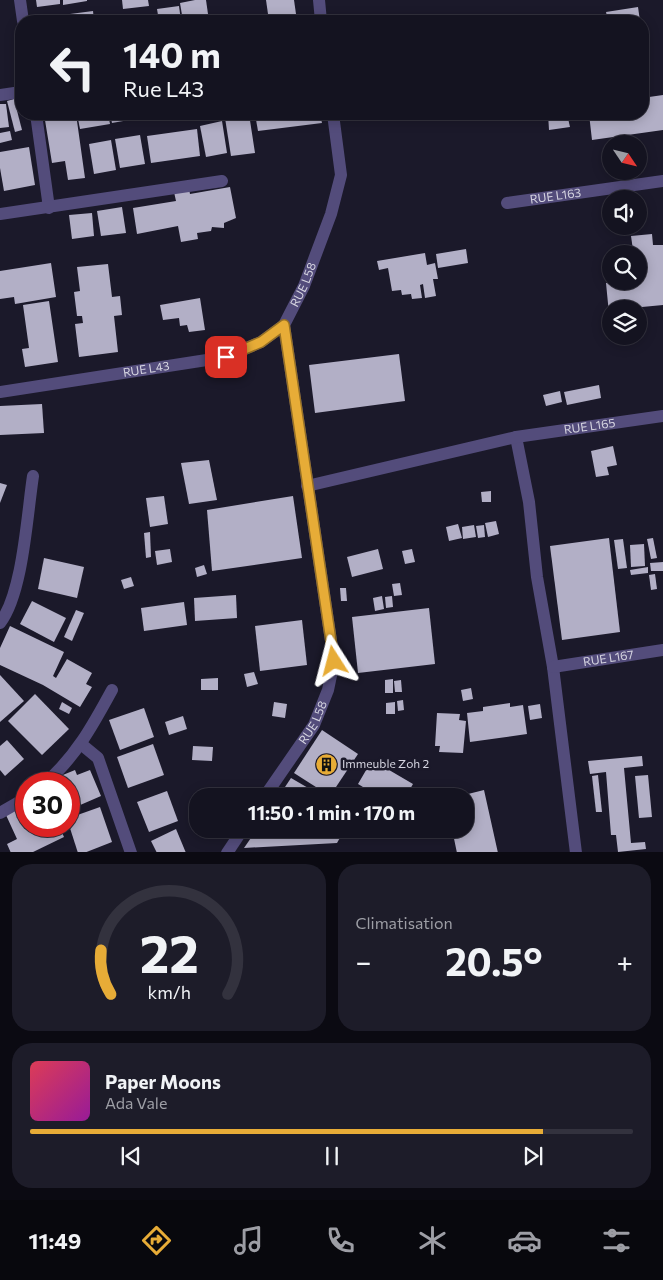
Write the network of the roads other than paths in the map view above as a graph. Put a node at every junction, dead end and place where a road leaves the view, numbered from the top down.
1 (20, 0) edge
2 (319, 0) edge
3 (22, 15) edge
4 (320, 15) edge
5 (15, 93) edge
6 (0, 95) edge
7 (37, 120) edge
8 (334, 120) edge
9 (222, 181) dead end
10 (663, 181) edge
11 (507, 203) dead end
12 (49, 208) junction
13 (0, 214) edge
14 (284, 325) junction
15 (0, 392) edge
16 (663, 416) edge
17 (516, 437) junction
18 (33, 476) dead end
19 (307, 486) junction
20 (0, 623) edge
21 (663, 650) edge
22 (554, 668) junction
23 (112, 690) dead end
24 (81, 744) junction
25 (58, 772) edge
26 (271, 788) edge
27 (15, 804) edge
28 (0, 813) edge
29 (237, 838) edge
30 (131, 852) edge
31 (227, 852) edge
32 (576, 852) edge

1 - 3 street
2 - 4 street
5 - 6 street
7 - 12 street
8 - 14 street, RUE L58
9 - 12 street
10 - 11 street, RUE L163
12 - 13 street
14 - 15 street, RUE L43
14 - 19 street, RUE L58
16 - 17 street, RUE L165
17 - 19 street, RUE L165
17 - 22 street
18 - 20 street
19 - 26 street, RUE L58
21 - 22 street, RUE L167
22 - 32 street
23 - 24 street
24 - 25 street
24 - 30 street
27 - 28 street
29 - 31 street

